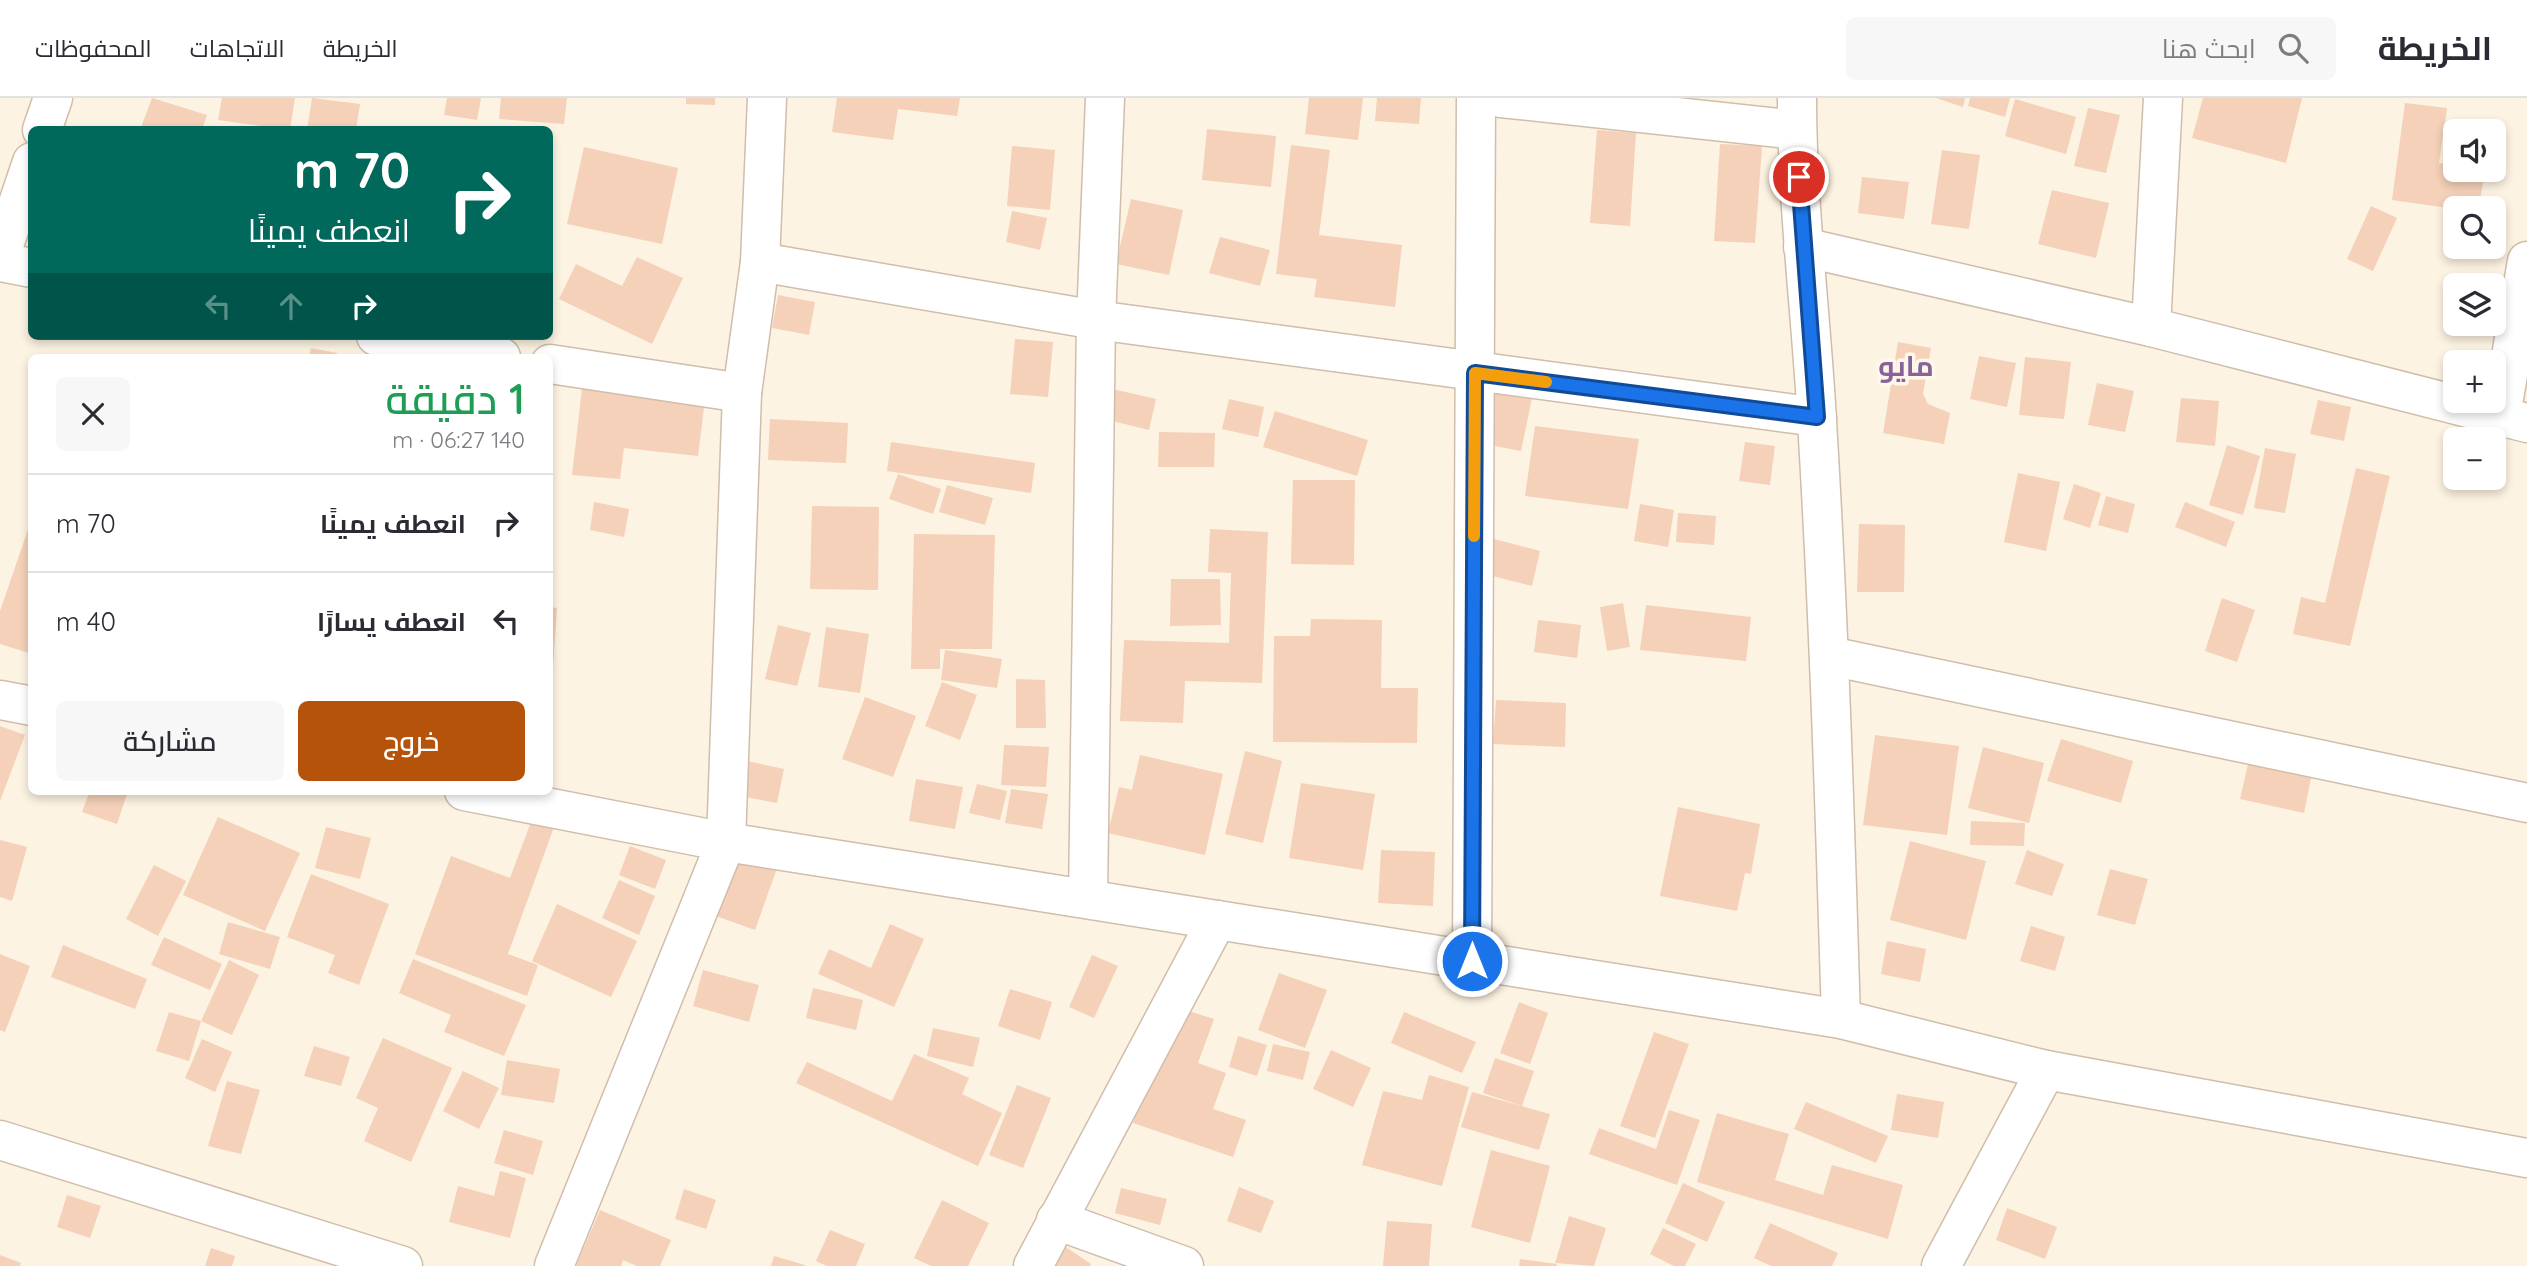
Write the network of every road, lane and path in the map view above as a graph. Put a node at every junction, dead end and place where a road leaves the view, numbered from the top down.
1 (53, 98) edge
2 (766, 98) edge
3 (1105, 98) edge
4 (1476, 98) edge
5 (1501, 98) edge
6 (2164, 98) edge
7 (1797, 114) edge
8 (43, 126) edge
9 (28, 174) edge
10 (1803, 247) junction
11 (0, 259) edge
12 (2527, 261) edge
13 (760, 262) junction
14 (28, 267) edge
15 (1096, 320) junction
16 (2151, 327) junction
17 (400, 340) edge
18 (483, 354) edge
19 (553, 364) edge
20 (1475, 373) junction
21 (742, 393) junction
22 (1817, 417) junction
23 (2514, 419) edge
24 (1830, 656) junction
25 (0, 700) edge
26 (28, 705) edge
27 (485, 795) edge
28 (2527, 803) edge
29 (726, 842) junction
30 (1088, 899) junction
31 (1217, 919) junction
32 (1472, 961) junction
33 (1841, 1019) junction
34 (2046, 1070) junction
35 (0, 1140) edge
36 (2527, 1158) edge
37 (1056, 1220) junction
38 (403, 1266) edge
39 (554, 1266) edge
40 (1033, 1266) edge
41 (1184, 1266) edge
42 (1941, 1266) edge

1 - 8 street
2 - 13 street
3 - 15 street
4 - 20 street
5 - 7 street
6 - 16 street
7 - 10 street
9 - 11 street
10 - 16 street
10 - 22 street
11 - 14 street
12 - 23 street
13 - 15 street
13 - 21 street
15 - 20 street
15 - 30 street
16 - 23 street
17 - 18 street
19 - 21 street
20 - 22 street
20 - 32 street
21 - 29 street
22 - 24 street
24 - 28 street
24 - 33 street
25 - 26 street
27 - 29 street
29 - 30 street
29 - 39 street
30 - 31 street
31 - 32 street
31 - 37 street
32 - 33 street
33 - 34 street
34 - 36 street
34 - 42 street
35 - 38 street
37 - 40 street
37 - 41 street

